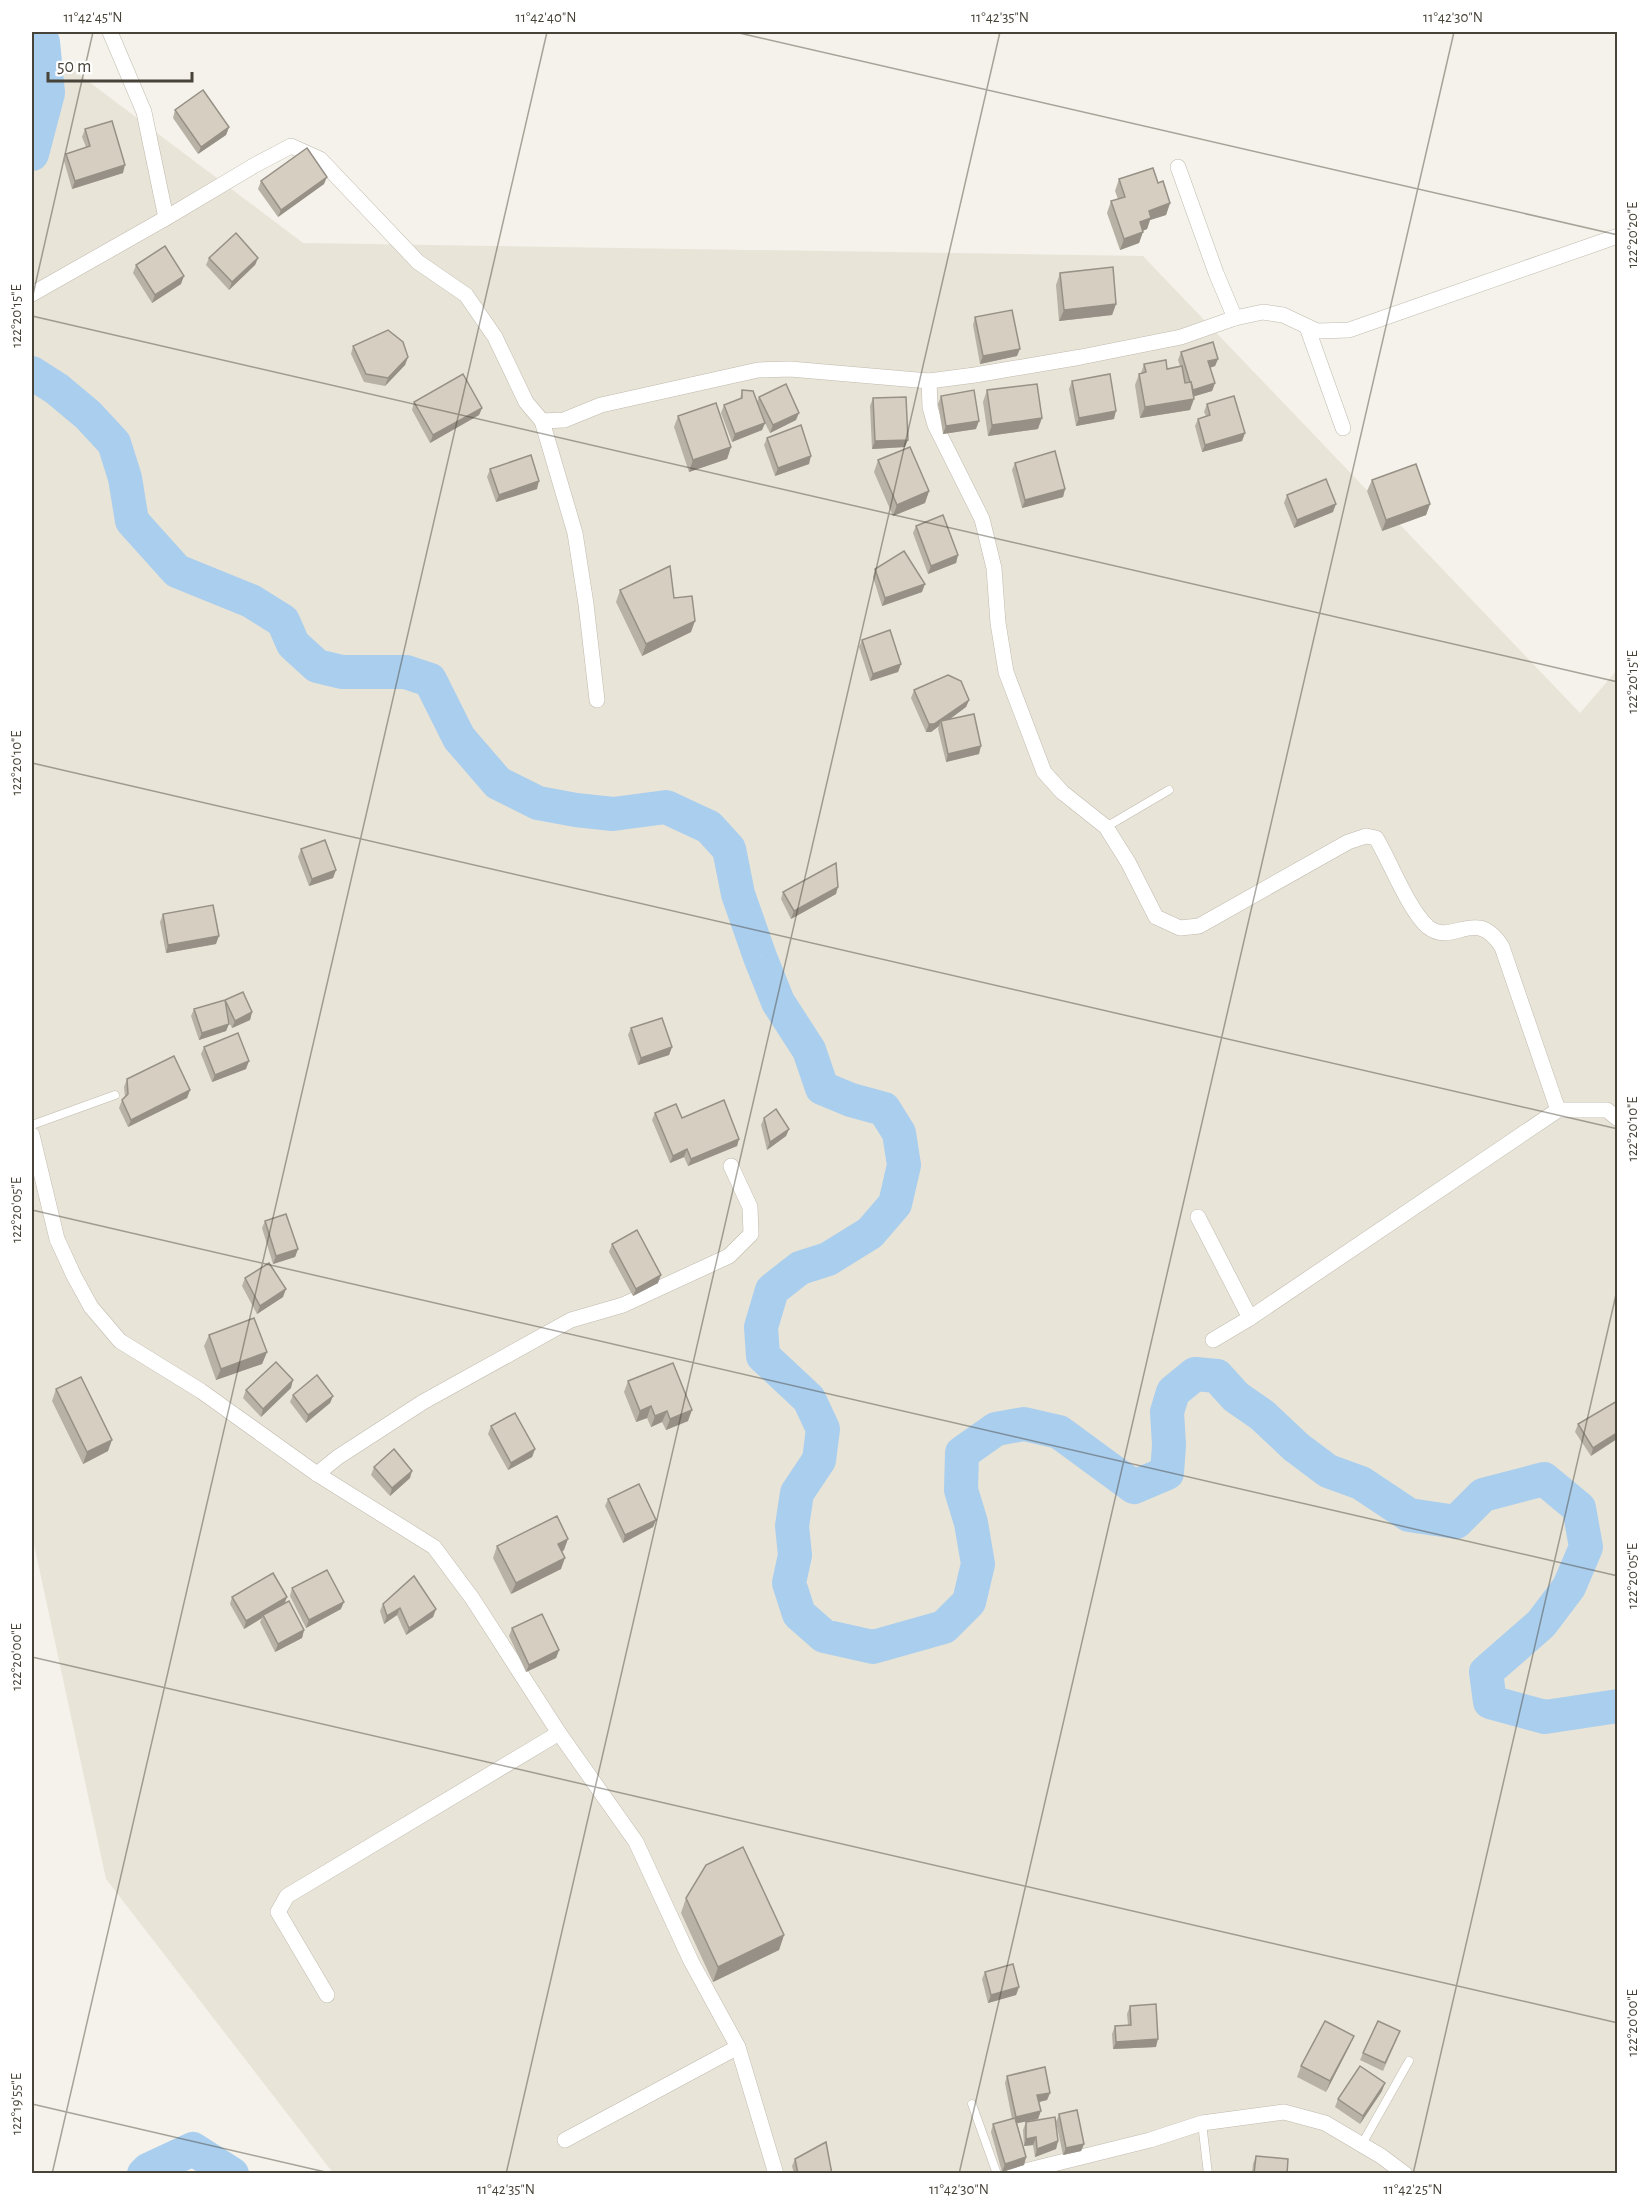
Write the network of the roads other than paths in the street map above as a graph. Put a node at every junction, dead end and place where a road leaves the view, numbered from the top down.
1 (110, 32) edge
2 (1178, 167) dead end
3 (166, 218) junction
4 (1617, 236) edge
5 (32, 294) edge
6 (1235, 318) junction
7 (1307, 327) junction
8 (929, 381) junction
9 (542, 421) junction
10 (1342, 428) dead end
11 (597, 700) dead end
12 (1169, 790) dead end
13 (1106, 827) junction
14 (115, 1095) dead end
15 (1558, 1110) junction
16 (1617, 1119) edge
17 (32, 1125) edge
18 (32, 1135) edge
19 (732, 1166) dead end
20 (1198, 1217) dead end
21 (1250, 1318) junction
22 (1213, 1340) dead end
23 (316, 1474) junction
24 (559, 1733) junction
25 (327, 1995) dead end
26 (738, 2047) junction
27 (1409, 2061) dead end
28 (972, 2104) dead end
29 (1202, 2123) junction
30 (566, 2139) dead end
31 (1362, 2144) junction
32 (776, 2174) edge
33 (997, 2174) edge
34 (1013, 2174) edge
35 (1208, 2174) edge
36 (1405, 2174) edge

1 - 3 street
2 - 6 street
3 - 5 street
3 - 9 street
4 - 7 street
6 - 7 street
6 - 8 street
7 - 10 street
8 - 9 street
8 - 13 street
9 - 11 street
12 - 13 lane
13 - 15 street
14 - 17 lane
15 - 16 street
15 - 21 street
18 - 23 street
19 - 23 street
20 - 21 street
21 - 22 street
23 - 24 street
24 - 25 street
24 - 26 street
26 - 30 street
26 - 32 street
27 - 31 lane
28 - 33 lane
29 - 31 street
29 - 34 street
29 - 35 lane
31 - 36 street

